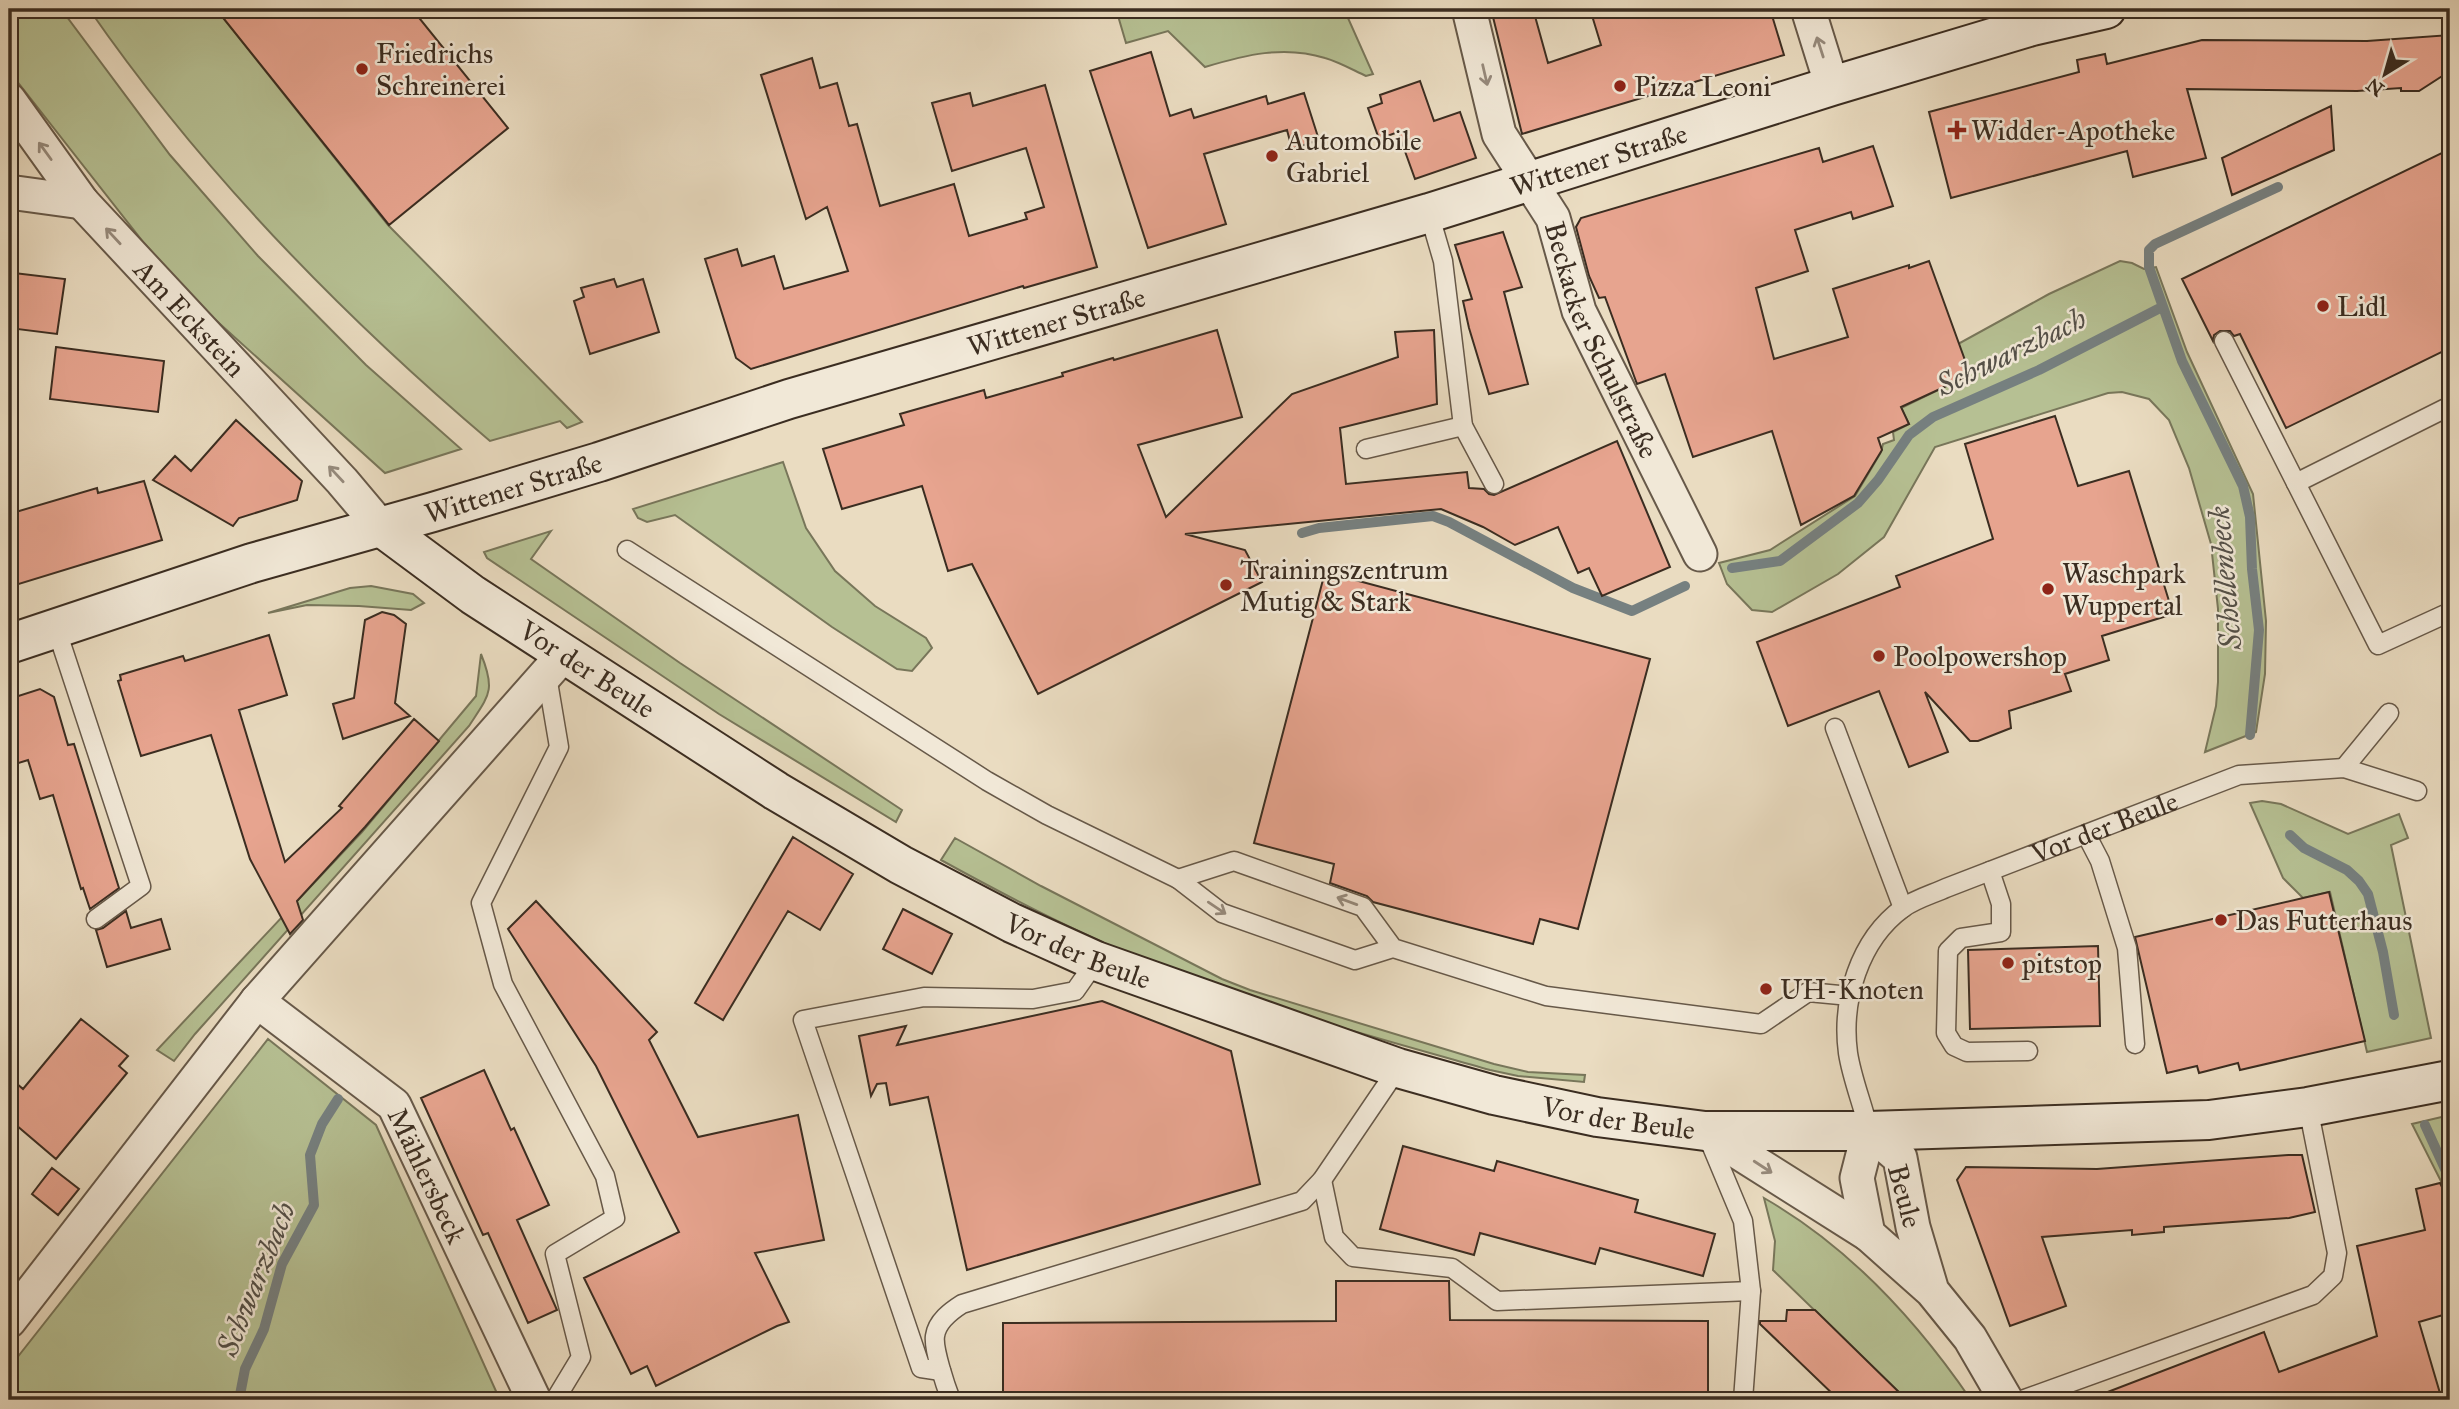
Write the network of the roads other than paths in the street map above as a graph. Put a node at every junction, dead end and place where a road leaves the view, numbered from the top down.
1 (1469, 9) edge
2 (1808, 9) edge
3 (2106, 9) edge
4 (1832, 86) junction
5 (9, 100) edge
6 (1528, 181) junction
7 (9, 192) edge
8 (82, 202) junction
9 (1429, 213) junction
10 (2224, 341) dead end
11 (2450, 406) edge
12 (1462, 426) junction
13 (1366, 449) dead end
14 (2296, 483) junction
15 (1494, 484) dead end
16 (380, 526) junction
17 (627, 550) dead end
18 (1700, 554) dead end
19 (2450, 612) edge
20 (55, 628) junction
21 (9, 644) edge
22 (556, 665) junction
23 (2389, 713) dead end
24 (1835, 727) dead end
25 (2344, 768) junction
26 (2417, 790) dead end
27 (2086, 834) junction
28 (1990, 871) junction
29 (1178, 879) junction
30 (1903, 908) junction
31 (96, 919) dead end
32 (1393, 948) junction
33 (1096, 961) junction
34 (1850, 996) junction
35 (257, 1001) junction
36 (2135, 1044) dead end
37 (2028, 1051) dead end
38 (1398, 1068) junction
39 (2450, 1080) edge
40 (2308, 1107) junction
41 (1870, 1130) junction
42 (1705, 1132) junction
43 (1322, 1180) junction
44 (1867, 1234) junction
45 (1933, 1291) junction
46 (1751, 1292) junction
47 (9, 1321) edge
48 (942, 1371) junction
49 (534, 1400) edge
50 (555, 1400) edge
51 (951, 1400) edge
52 (1743, 1400) edge
53 (2006, 1400) edge
54 (2022, 1400) edge

1 -> 6 street, Beckacker Schulstraße
4 -> 2 street
3 - 4 main road, Wittener Straße
4 - 6 main road, Wittener Straße
8 -> 5 street, Am Eckstein
6 - 9 main road, Wittener Straße
6 - 18 street, Beckacker Schulstraße
7 - 8 street
16 -> 8 street, Am Eckstein
9 - 12 lane
9 - 16 main road, Wittener Straße
10 - 14 lane
11 - 14 lane
12 - 13 lane
12 - 15 lane
14 - 19 lane
16 - 20 main road, Wittener Straße
16 - 22 main road, Vor der Beule
17 - 29 lane
20 - 21 main road, Wittener Straße
20 - 31 lane
22 - 33 main road, Vor der Beule
22 - 35 street
22 - 50 lane
23 - 25 lane
24 - 30 lane
25 - 26 lane
25 - 27 lane, Vor der Beule
27 - 28 lane, Vor der Beule
27 - 36 lane
28 - 30 lane, Vor der Beule
28 - 37 lane
29 -> 32 lane
32 -> 29 lane
30 - 34 lane, Vor der Beule
32 - 34 lane
33 - 38 main road, Vor der Beule
33 - 48 lane
34 - 41 lane, Vor der Beule
35 - 47 street
35 - 49 street, Mählersbeck
38 - 42 main road, Vor der Beule
38 - 43 lane
39 - 40 main road, Vor der Beule
40 - 41 main road, Vor der Beule
40 - 54 lane
41 - 42 main road, Vor der Beule
41 - 44 street, Beule
41 - 45 street, Beule
42 -> 44 street, Beule
42 - 46 lane
43 - 46 lane
43 - 48 lane
44 - 45 street, Beule
45 - 53 street, Beule
46 - 52 lane
48 - 51 lane

